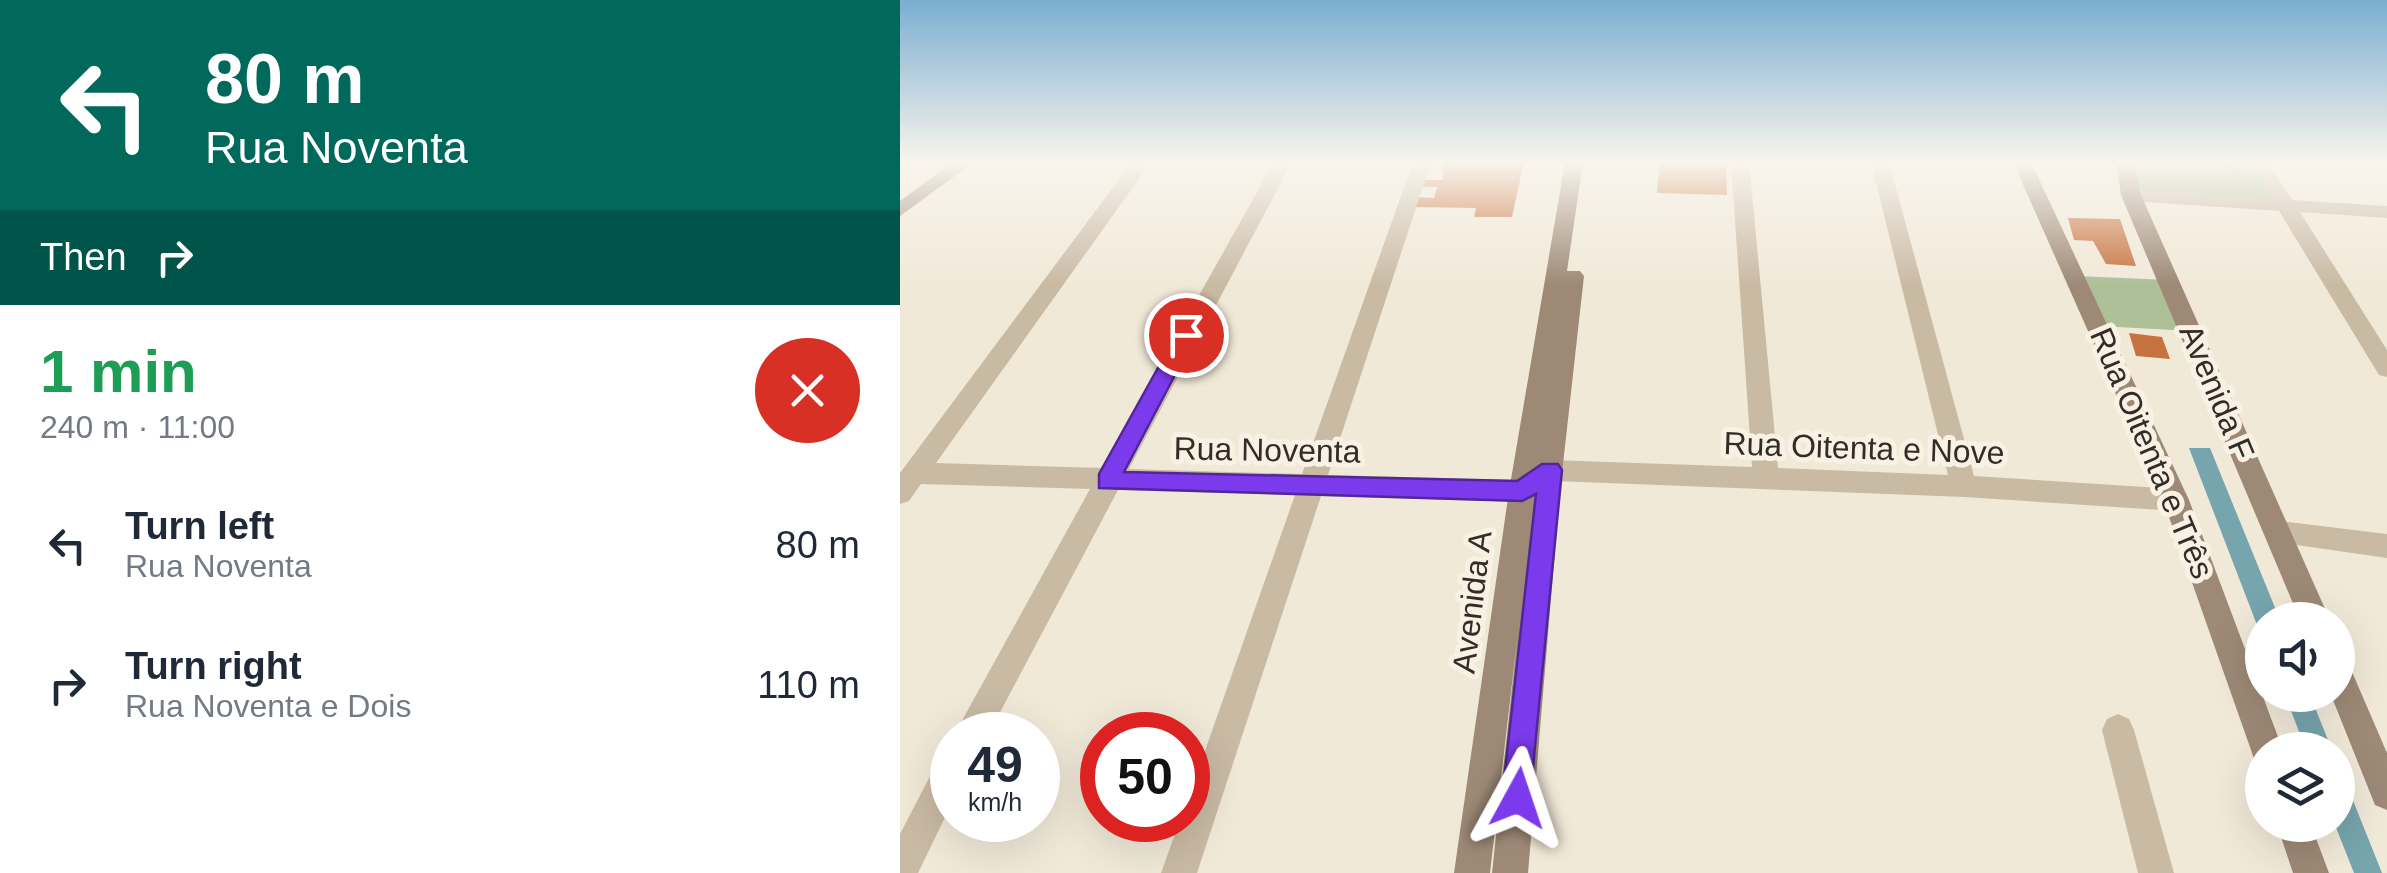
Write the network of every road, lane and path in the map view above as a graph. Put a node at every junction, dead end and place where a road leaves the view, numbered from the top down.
1 (1112, 203) edge
2 (1261, 203) edge
3 (1408, 203) edge
4 (1568, 203) edge
5 (1582, 203) edge
6 (1743, 203) edge
7 (1891, 203) edge
8 (2041, 203) edge
9 (2133, 203) edge
10 (2231, 203) edge
11 (2284, 203) edge
12 (2286, 207) junction
13 (2387, 212) edge
14 (2387, 370) edge
15 (1550, 470) junction
16 (1766, 480) junction
17 (1107, 481) junction
18 (908, 483) edge
19 (1311, 486) junction
20 (1964, 486) junction
21 (1522, 491) junction
22 (2176, 500) junction
23 (2278, 533) junction
24 (2387, 546) edge
25 (2307, 602) edge
26 (982, 712) edge
27 (2353, 712) edge
28 (2118, 730) dead end
29 (2260, 732) edge
30 (2387, 792) edge
31 (930, 812) edge
32 (2300, 842) edge
33 (900, 871) edge
34 (1179, 873) edge
35 (1472, 873) edge
36 (1510, 873) edge
37 (2156, 873) edge
38 (2311, 873) edge

1 - 18 street
2 - 17 street
3 - 19 street
4 - 21 main road, Avenida A
5 - 15 main road, Avenida A
6 - 16 street
7 - 20 street
8 - 22 main road, Rua Oitenta e Três
9 - 23 main road, Avenida F
10 - 12 street
11 - 12 street
12 - 13 street
12 - 14 street
15 - 16 street, Rua Oitenta e Nove
15 - 21 street
15 - 36 main road, Avenida A
16 - 20 street, Rua Oitenta e Nove
17 - 18 street, Rua Noventa
17 - 19 street, Rua Noventa
17 - 26 street
19 - 21 street, Rua Noventa
19 - 34 street
20 - 22 street, Rua Oitenta e Nove
21 - 35 main road, Avenida A
22 - 29 main road, Rua Oitenta e Três
23 - 24 street
23 - 25 main road, Avenida F
27 - 30 main road
28 - 37 street
31 - 33 street
32 - 38 main road

